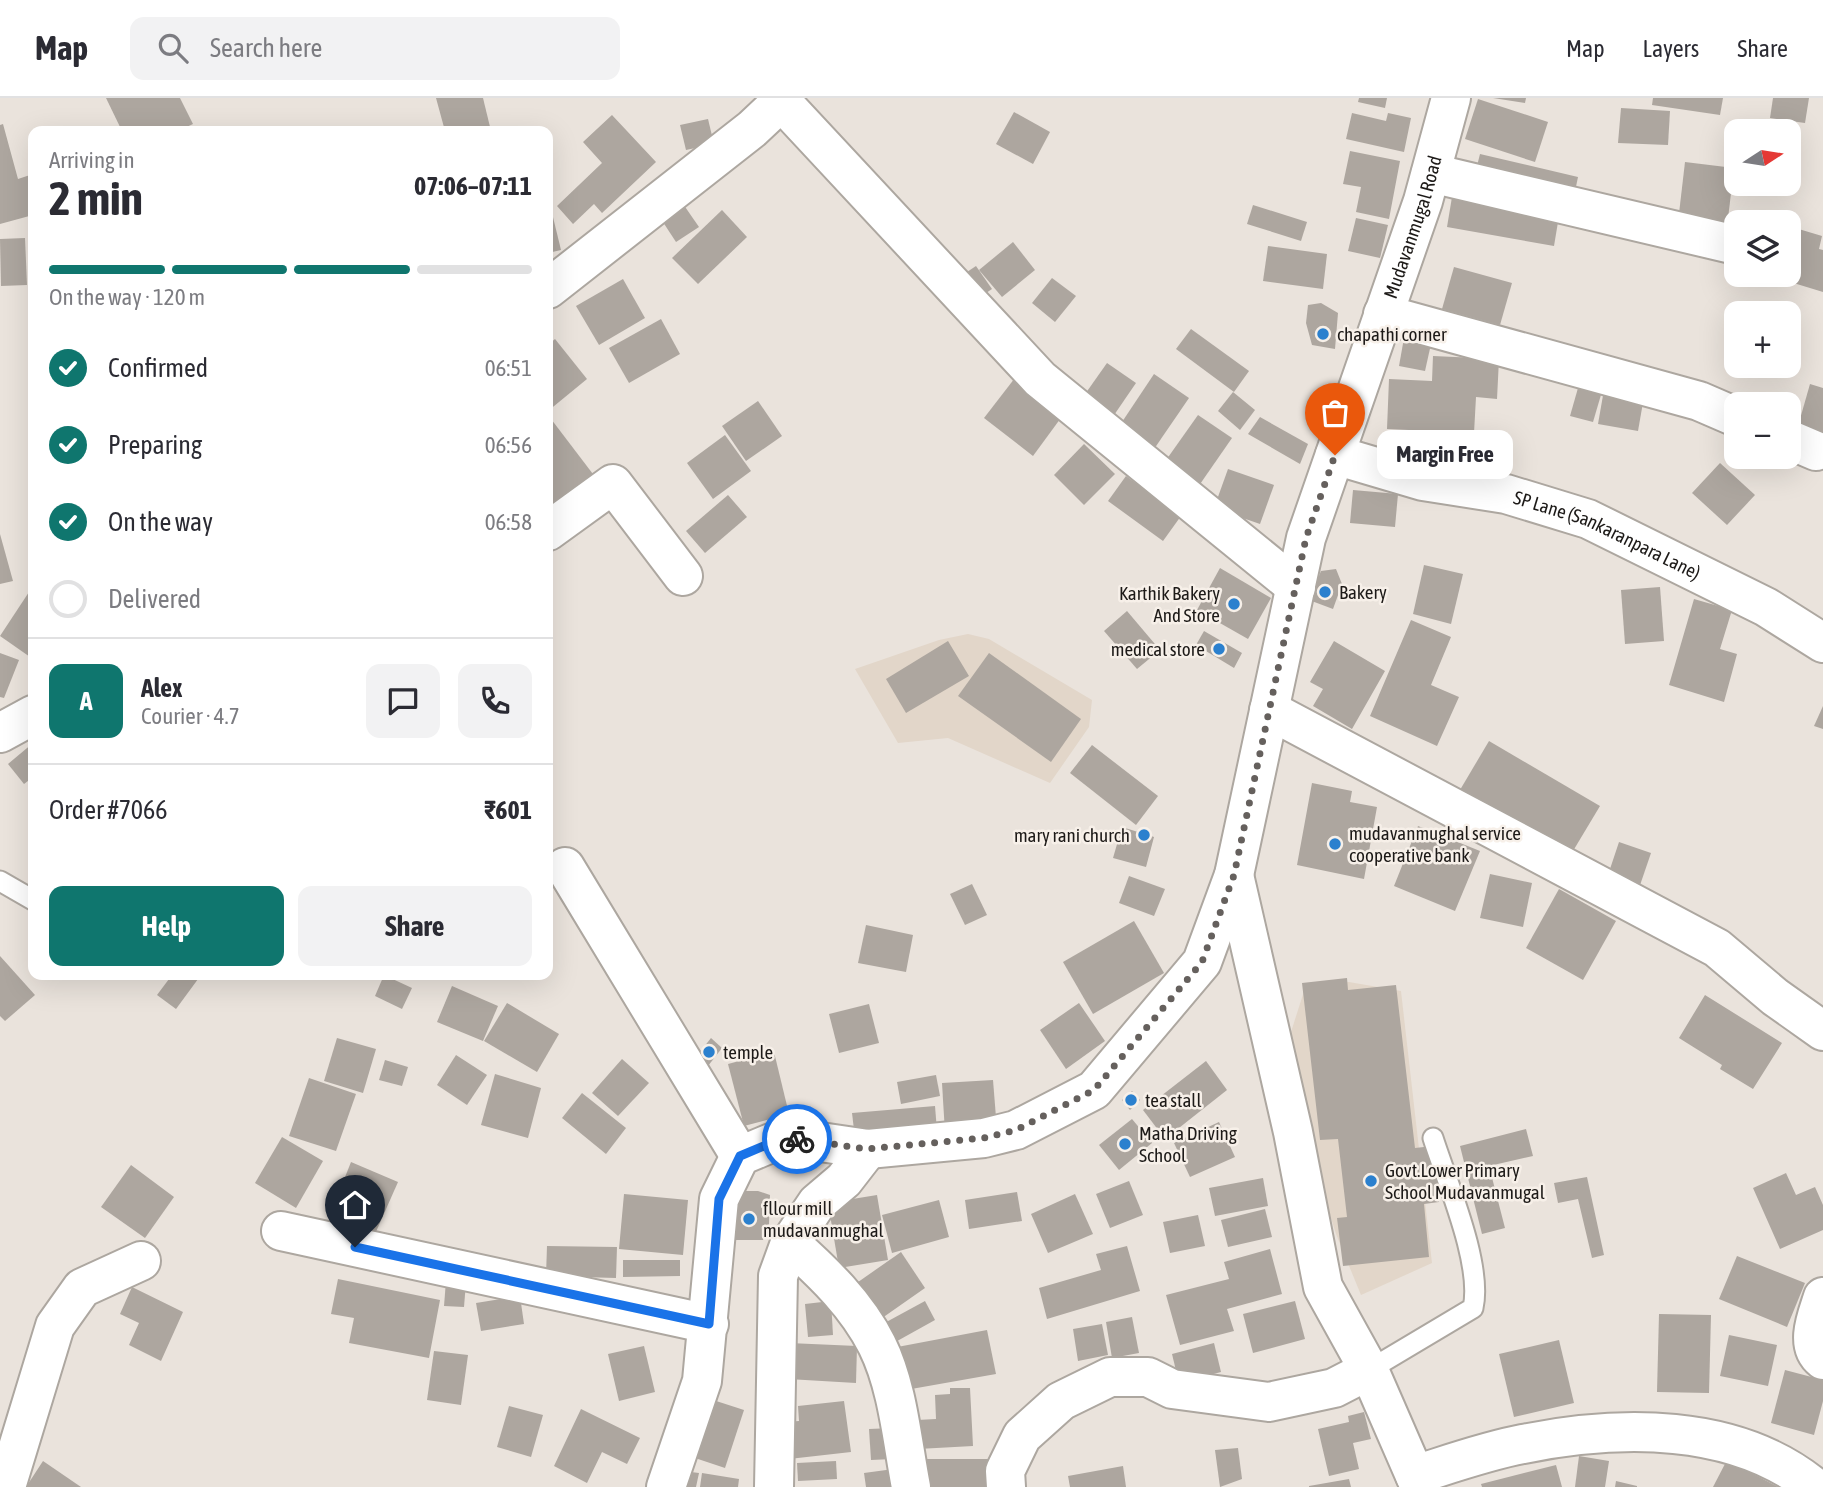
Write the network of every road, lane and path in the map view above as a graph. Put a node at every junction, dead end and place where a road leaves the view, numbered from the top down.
1 (1451, 98) edge
2 (783, 99) edge
3 (1431, 173) junction
4 (1724, 242) edge
5 (553, 285) edge
6 (1383, 314) junction
7 (1724, 412) edge
8 (1335, 455) junction
9 (553, 527) edge
10 (682, 576) dead end
11 (1296, 587) junction
12 (1823, 643) edge
13 (1269, 710) junction
14 (28, 718) edge
15 (0, 733) edge
16 (565, 867) dead end
17 (1234, 875) junction
18 (0, 881) edge
19 (28, 897) edge
20 (1823, 1031) edge
21 (1433, 1138) dead end
22 (867, 1149) junction
23 (740, 1156) junction
24 (281, 1231) dead end
25 (790, 1243) junction
26 (141, 1261) dead end
27 (1823, 1297) edge
28 (709, 1324) junction
29 (1823, 1360) edge
30 (1369, 1370) junction
31 (1417, 1481) edge
32 (6, 1487) edge
33 (666, 1487) edge
34 (774, 1487) edge
35 (911, 1487) edge
36 (1006, 1487) edge
37 (1814, 1487) edge

1 - 3 street, Mudavanmugal Road
2 - 5 street
2 - 11 street
3 - 4 street
3 - 6 street, Mudavanmugal Road
6 - 7 street
6 - 8 street, Mudavanmugal Road
8 - 11 street, Mudavanmugal Road
8 - 12 street, SP Lane (Sankaranpara Lane)
9 - 10 street
11 - 13 street, Mudavanmugal Road
13 - 17 street, Mudavanmugal Road
13 - 20 street
14 - 15 street
16 - 23 street
17 - 22 street, Mudavanmugal Road
17 - 30 street
18 - 19 lane
21 - 30 lane
22 - 23 street, Mudavanmugal Road
22 - 25 street
23 - 28 street
24 - 28 street
25 - 34 street
25 - 35 street
26 - 32 street
27 - 29 street
28 - 33 street
30 - 31 street
30 - 36 street
31 - 37 street

